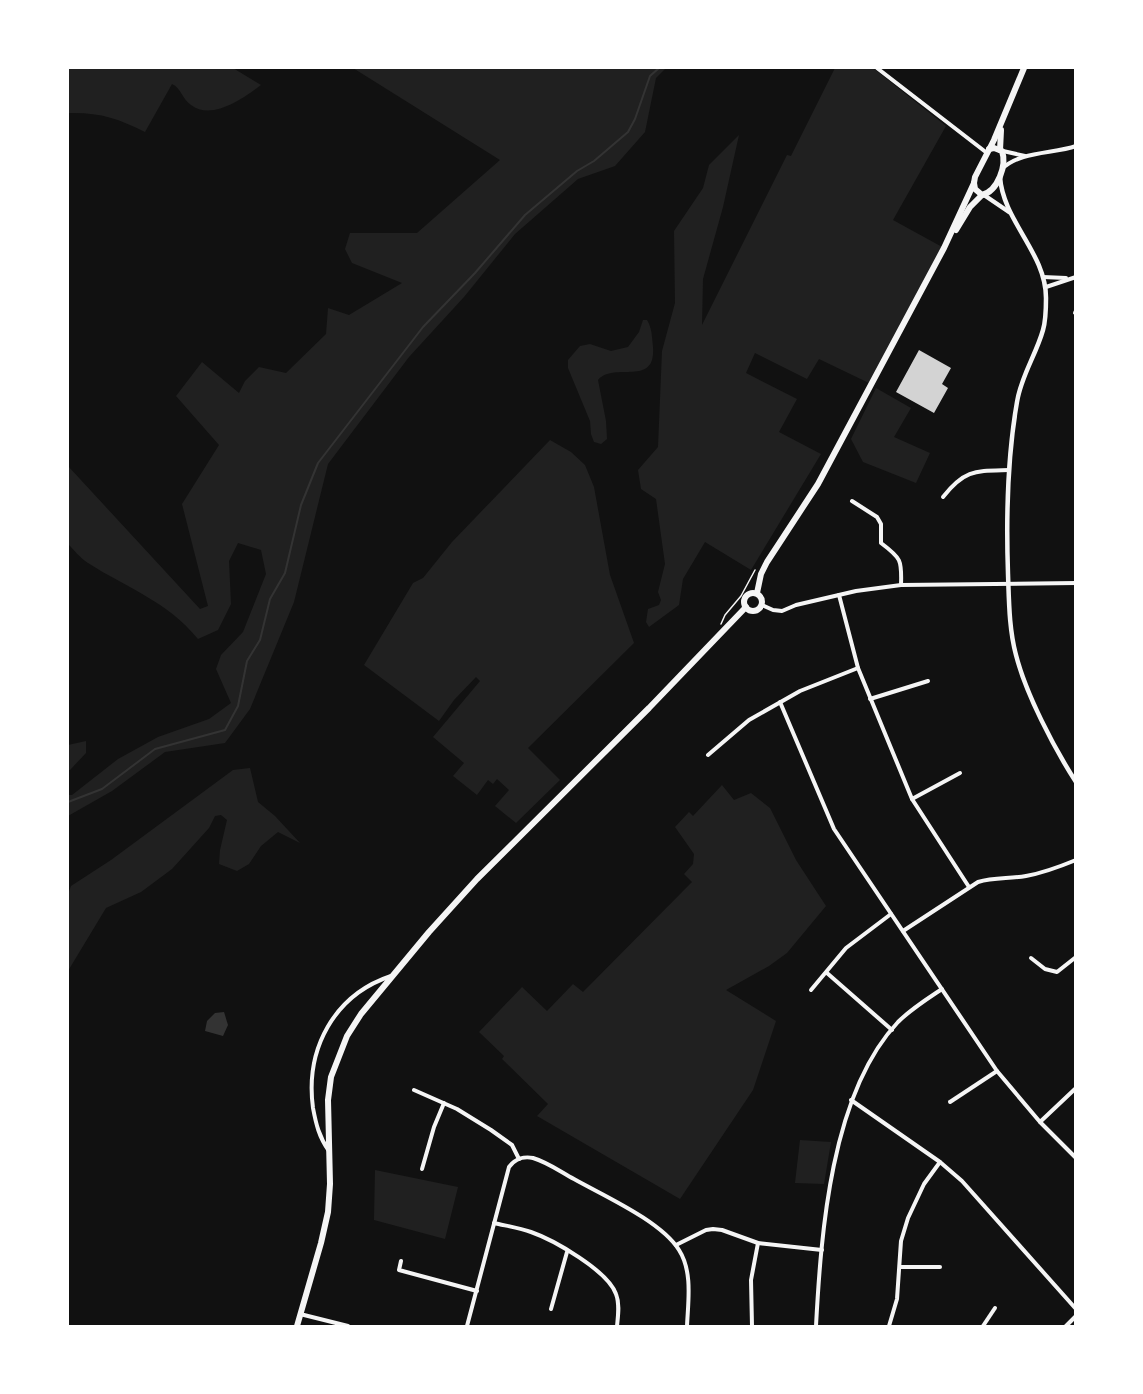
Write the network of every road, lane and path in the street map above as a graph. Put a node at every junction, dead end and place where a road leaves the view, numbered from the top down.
1 (877, 68) edge
2 (1024, 68) edge
3 (1001, 124) junction
4 (1076, 146) edge
5 (1001, 150) junction
6 (988, 151) junction
7 (1026, 156) junction
8 (1001, 172) junction
9 (974, 183) junction
10 (983, 195) junction
11 (1009, 212) junction
12 (941, 254) junction
13 (1043, 277) junction
14 (1076, 277) edge
15 (1070, 279) junction
16 (1046, 287) junction
17 (1009, 470) junction
18 (943, 497) dead end
19 (852, 501) dead end
20 (1076, 583) edge
21 (901, 585) junction
22 (1009, 585) junction
23 (757, 593) junction
24 (839, 595) junction
25 (762, 605) junction
26 (746, 607) junction
27 (858, 668) junction
28 (928, 681) dead end
29 (870, 699) junction
30 (780, 702) junction
31 (708, 755) dead end
32 (960, 773) dead end
33 (1076, 782) edge
34 (912, 799) junction
35 (1076, 860) edge
36 (969, 886) junction
37 (891, 914) junction
38 (903, 931) junction
39 (1076, 957) edge
40 (1031, 958) dead end
41 (827, 973) junction
42 (394, 975) junction
43 (942, 989) junction
44 (811, 990) dead end
45 (892, 1030) junction
46 (997, 1071) junction
47 (1076, 1088) edge
48 (414, 1090) dead end
49 (851, 1100) junction
50 (950, 1102) dead end
51 (444, 1103) junction
52 (1040, 1122) junction
53 (329, 1151) junction
54 (1076, 1158) edge
55 (519, 1159) junction
56 (940, 1162) junction
57 (422, 1169) dead end
58 (494, 1223) junction
59 (758, 1243) junction
60 (676, 1245) junction
61 (822, 1250) junction
62 (567, 1252) junction
63 (401, 1261) dead end
64 (900, 1267) junction
65 (940, 1267) dead end
66 (477, 1291) junction
67 (995, 1308) dead end
68 (551, 1309) dead end
69 (1076, 1309) edge
70 (300, 1314) junction
71 (1076, 1316) edge
72 (297, 1326) edge
73 (348, 1326) edge
74 (467, 1326) edge
75 (617, 1326) edge
76 (687, 1326) edge
77 (752, 1326) edge
78 (816, 1326) edge
79 (889, 1326) edge
80 (983, 1326) edge
81 (1066, 1326) edge

1 - 6 street
2 - 3 main road
3 - 5 main road
3 - 6 main road
4 - 7 street
5 - 6 main road
5 - 7 street
5 - 8 main road
6 - 9 main road
7 - 8 street
8 - 10 main road
8 - 11 street
9 - 10 main road
9 - 12 main road
10 - 11 street
10 - 12 main road
11 - 13 street
12 - 23 main road
13 - 15 street
13 - 16 street
14 - 15 street
15 - 16 street
16 - 17 street
17 - 18 street
17 - 22 street
19 - 21 street
20 - 22 street
21 - 22 street
21 - 24 street
22 - 33 street
23 - 25 main road
23 - 26 main road
24 - 25 street
24 - 27 street
25 - 26 main road
26 - 42 main road
27 - 29 street
27 - 30 street
28 - 29 street
29 - 34 street
30 - 31 street
30 - 37 street
32 - 34 street
34 - 36 street
35 - 36 street
36 - 38 street
37 - 38 street
37 - 41 street
38 - 43 street
39 - 40 street
41 - 44 street
41 - 45 street
42 - 53 main road
42 - 53 street
43 - 45 street
43 - 46 street
45 - 49 street
46 - 50 street
46 - 52 street
47 - 52 street
48 - 51 street
49 - 56 street
49 - 61 street
51 - 55 street
51 - 57 street
52 - 54 street
53 - 70 main road
55 - 58 street
55 - 60 street
56 - 64 street
56 - 69 street
58 - 62 street
58 - 66 street
59 - 60 street
59 - 61 street
59 - 77 street
60 - 76 street
61 - 78 street
62 - 68 street
62 - 75 street
63 - 66 street
64 - 65 street
64 - 79 street
66 - 74 street
67 - 80 street
70 - 72 main road
70 - 73 street
71 - 81 street

